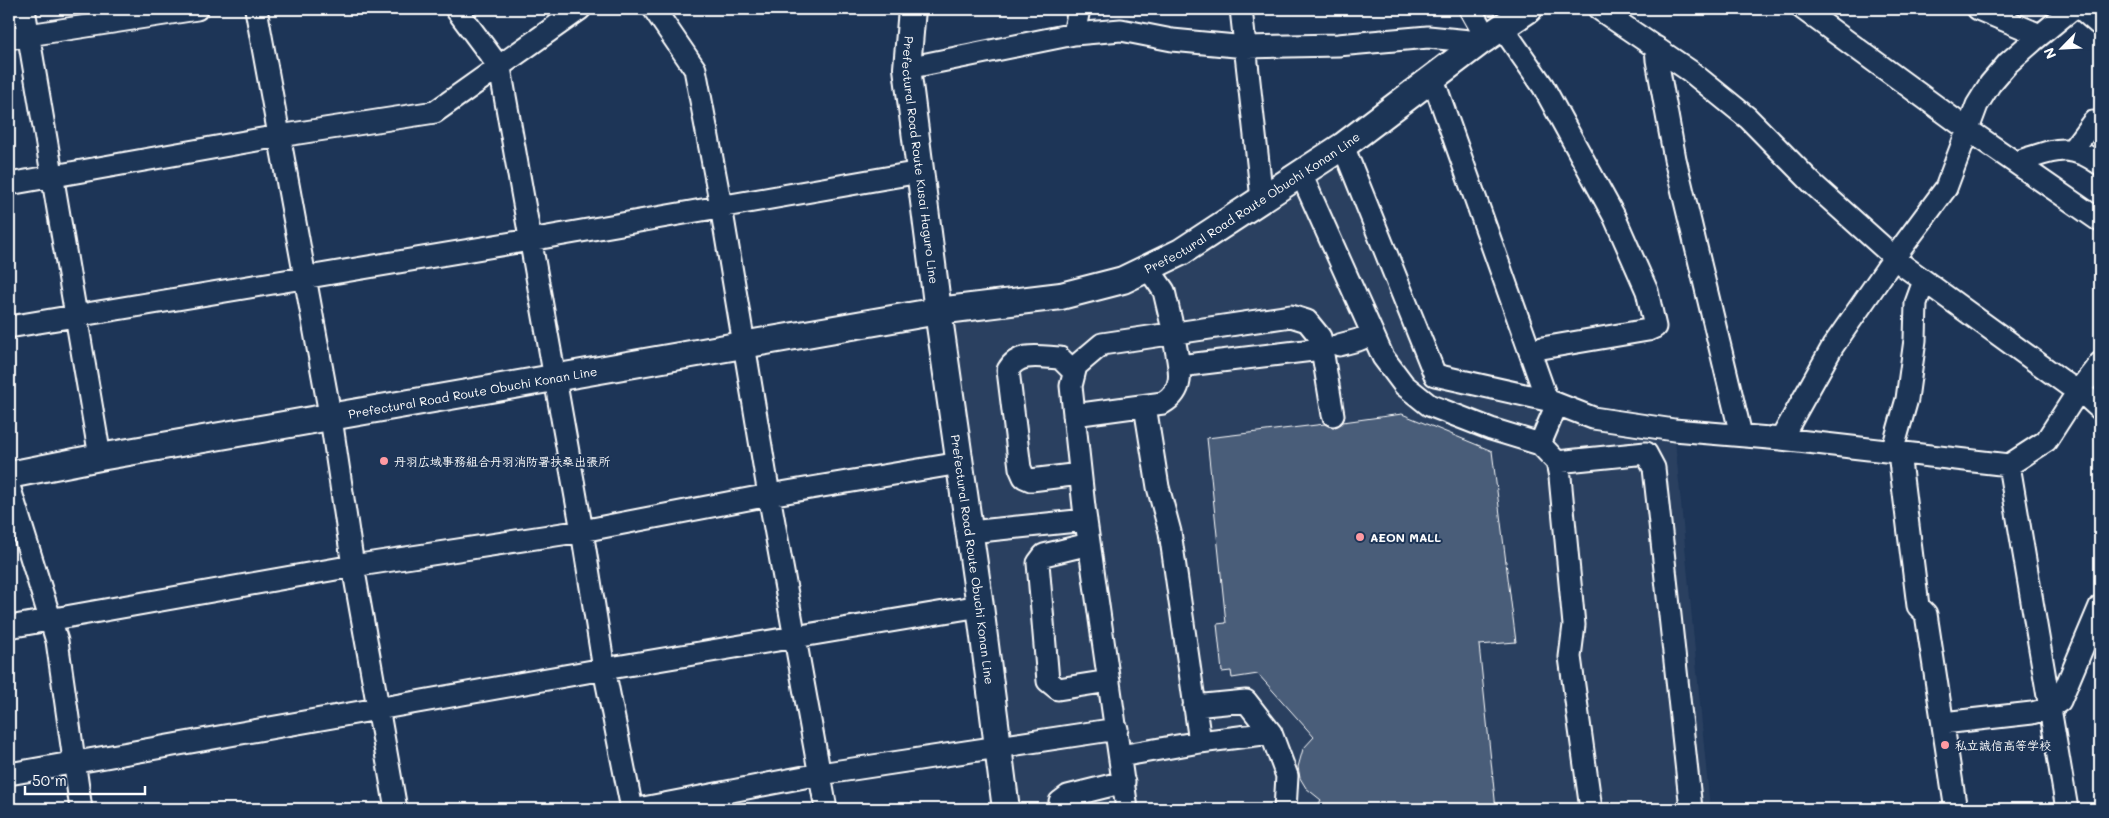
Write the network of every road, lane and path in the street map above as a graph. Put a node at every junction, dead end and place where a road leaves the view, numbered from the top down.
1 (24, 9) edge
2 (197, 9) edge
3 (256, 9) edge
4 (456, 9) edge
5 (580, 9) edge
6 (654, 9) edge
7 (912, 9) edge
8 (1079, 9) edge
9 (1241, 9) edge
10 (1470, 9) edge
11 (1529, 9) edge
12 (1599, 9) edge
13 (1803, 9) edge
14 (1978, 9) edge
15 (2072, 9) edge
16 (2085, 9) edge
17 (2100, 22) edge
18 (1074, 34) junction
19 (2040, 35) junction
20 (19, 36) edge
21 (1490, 36) junction
22 (1246, 47) junction
23 (1656, 47) junction
24 (500, 68) junction
25 (907, 68) junction
26 (1433, 79) junction
27 (2093, 122) dead end
28 (1967, 129) junction
29 (279, 136) junction
30 (1343, 146) junction
31 (2072, 150) junction
32 (2016, 162) junction
33 (2100, 164) edge
34 (920, 172) junction
35 (1301, 174) junction
36 (53, 176) junction
37 (9, 184) edge
38 (1262, 199) junction
39 (721, 206) junction
40 (2100, 221) edge
41 (530, 240) junction
42 (1894, 258) junction
43 (1148, 268) junction
44 (304, 277) junction
45 (1924, 280) junction
46 (938, 311) junction
47 (77, 316) junction
48 (1171, 320) dead end
49 (9, 327) edge
50 (1372, 334) junction
51 (1175, 343) dead end
52 (1339, 345) dead end
53 (745, 346) junction
54 (1313, 350) dead end
55 (1531, 352) junction
56 (2100, 363) edge
57 (1179, 366) junction
58 (1074, 372) junction
59 (554, 378) junction
60 (2079, 390) junction
61 (1552, 402) junction
62 (1145, 406) junction
63 (2100, 409) edge
64 (1333, 414) dead end
65 (1074, 415) junction
66 (330, 417) junction
67 (1740, 435) junction
68 (1781, 439) junction
69 (1540, 444) junction
70 (1896, 453) junction
71 (100, 457) junction
72 (1557, 462) junction
73 (960, 464) junction
74 (2009, 466) junction
75 (1080, 474) junction
76 (9, 475) edge
77 (9, 486) edge
78 (769, 495) junction
79 (1086, 520) junction
80 (582, 531) junction
81 (970, 532) junction
82 (1089, 544) junction
83 (353, 566) junction
84 (980, 606) junction
85 (2100, 606) edge
86 (52, 620) junction
87 (9, 627) edge
88 (796, 637) junction
89 (604, 669) junction
90 (1109, 681) junction
91 (1194, 706) junction
92 (379, 708) junction
93 (2050, 708) junction
94 (1943, 723) junction
95 (1116, 729) junction
96 (1271, 733) junction
97 (1200, 742) junction
98 (998, 747) junction
99 (1120, 756) junction
100 (74, 763) junction
101 (9, 774) edge
102 (820, 774) junction
103 (1124, 782) junction
104 (1955, 804) dead end
105 (82, 809) edge
106 (396, 809) edge
107 (632, 809) edge
108 (638, 809) edge
109 (826, 809) edge
110 (1006, 809) edge
111 (1061, 809) edge
112 (1127, 809) edge
113 (1285, 809) edge
114 (1591, 809) edge
115 (1691, 809) edge
116 (2067, 809) edge

1 - 20 street
2 - 20 street
3 - 29 street
4 - 24 street
5 - 24 street
6 - 39 street
7 - 25 main road, Prefectural Road Route Kusai Haguro Line
8 - 18 street
9 - 22 street
10 - 21 street
11 - 21 main road, Prefectural Road Route Obuchi Konan Line
12 - 23 street
13 - 28 street
14 - 19 street
15 - 19 street
16 - 17 main road
18 - 22 street
18 - 25 street
19 - 28 street
20 - 36 street
21 - 22 street
21 - 26 main road, Prefectural Road Route Obuchi Konan Line
21 - 55 street
22 - 38 street
23 - 42 street
23 - 67 street
24 - 29 street
24 - 41 street
25 - 34 main road, Prefectural Road Route Kusai Haguro Line
26 - 30 main road, Prefectural Road Route Obuchi Konan Line
26 - 55 street
27 - 31 street
28 - 32 street
28 - 42 street
29 - 36 street
29 - 44 street
30 - 35 main road, Prefectural Road Route Obuchi Konan Line
30 - 61 street
31 - 32 street
31 - 33 street
32 - 40 street
34 - 39 street
34 - 46 main road, Prefectural Road Route Kusai Haguro Line
35 - 38 main road, Prefectural Road Route Obuchi Konan Line
35 - 50 street
36 - 37 street
36 - 47 street
38 - 43 main road, Prefectural Road Route Obuchi Konan Line
39 - 41 street
39 - 53 street
41 - 44 street
41 - 59 street
42 - 45 street
42 - 68 street
43 - 46 main road, Prefectural Road Route Obuchi Konan Line
43 - 48 street
44 - 47 street
44 - 66 street
45 - 60 street
45 - 70 street
46 - 53 main road, Prefectural Road Route Obuchi Konan Line
46 - 73 main road, Prefectural Road Route Obuchi Konan Line
47 - 49 street
47 - 71 street
50 - 52 street
50 - 69 street
51 - 57 street
53 - 59 main road, Prefectural Road Route Obuchi Konan Line
53 - 78 street
54 - 57 street
55 - 61 street
56 - 60 street
57 - 62 street
58 - 64 street
58 - 65 street
58 - 75 street
59 - 66 main road, Prefectural Road Route Obuchi Konan Line
59 - 80 street
60 - 63 street
60 - 74 street
61 - 67 street
61 - 69 street
62 - 65 street
62 - 91 street
65 - 75 street
66 - 71 main road, Prefectural Road Route Obuchi Konan Line
66 - 83 street
67 - 68 street
68 - 70 street
69 - 72 street
70 - 74 street
70 - 94 street
71 - 76 main road, Prefectural Road Route Obuchi Konan Line
72 - 114 street
72 - 115 street
73 - 78 street
73 - 81 main road, Prefectural Road Route Obuchi Konan Line
74 - 93 street
75 - 79 street
77 - 86 street
78 - 80 street
78 - 88 street
79 - 81 street
79 - 82 street
80 - 83 street
80 - 89 street
81 - 84 main road, Prefectural Road Route Obuchi Konan Line
82 - 90 street
82 - 90 street
83 - 86 street
83 - 92 street
84 - 88 street
84 - 98 main road, Prefectural Road Route Obuchi Konan Line
85 - 93 street
86 - 87 street
86 - 100 street
88 - 89 street
88 - 102 street
89 - 92 street
89 - 107 street
90 - 95 street
91 - 96 street
91 - 97 street
92 - 100 street
92 - 106 street
93 - 94 street
93 - 116 street
94 - 104 street
95 - 98 street
95 - 99 street
96 - 97 street
96 - 113 street
97 - 99 street
98 - 102 street
98 - 110 main road, Prefectural Road Route Obuchi Konan Line
99 - 103 street
100 - 101 street
100 - 105 street
102 - 108 street
102 - 109 street
103 - 111 street
103 - 112 street

